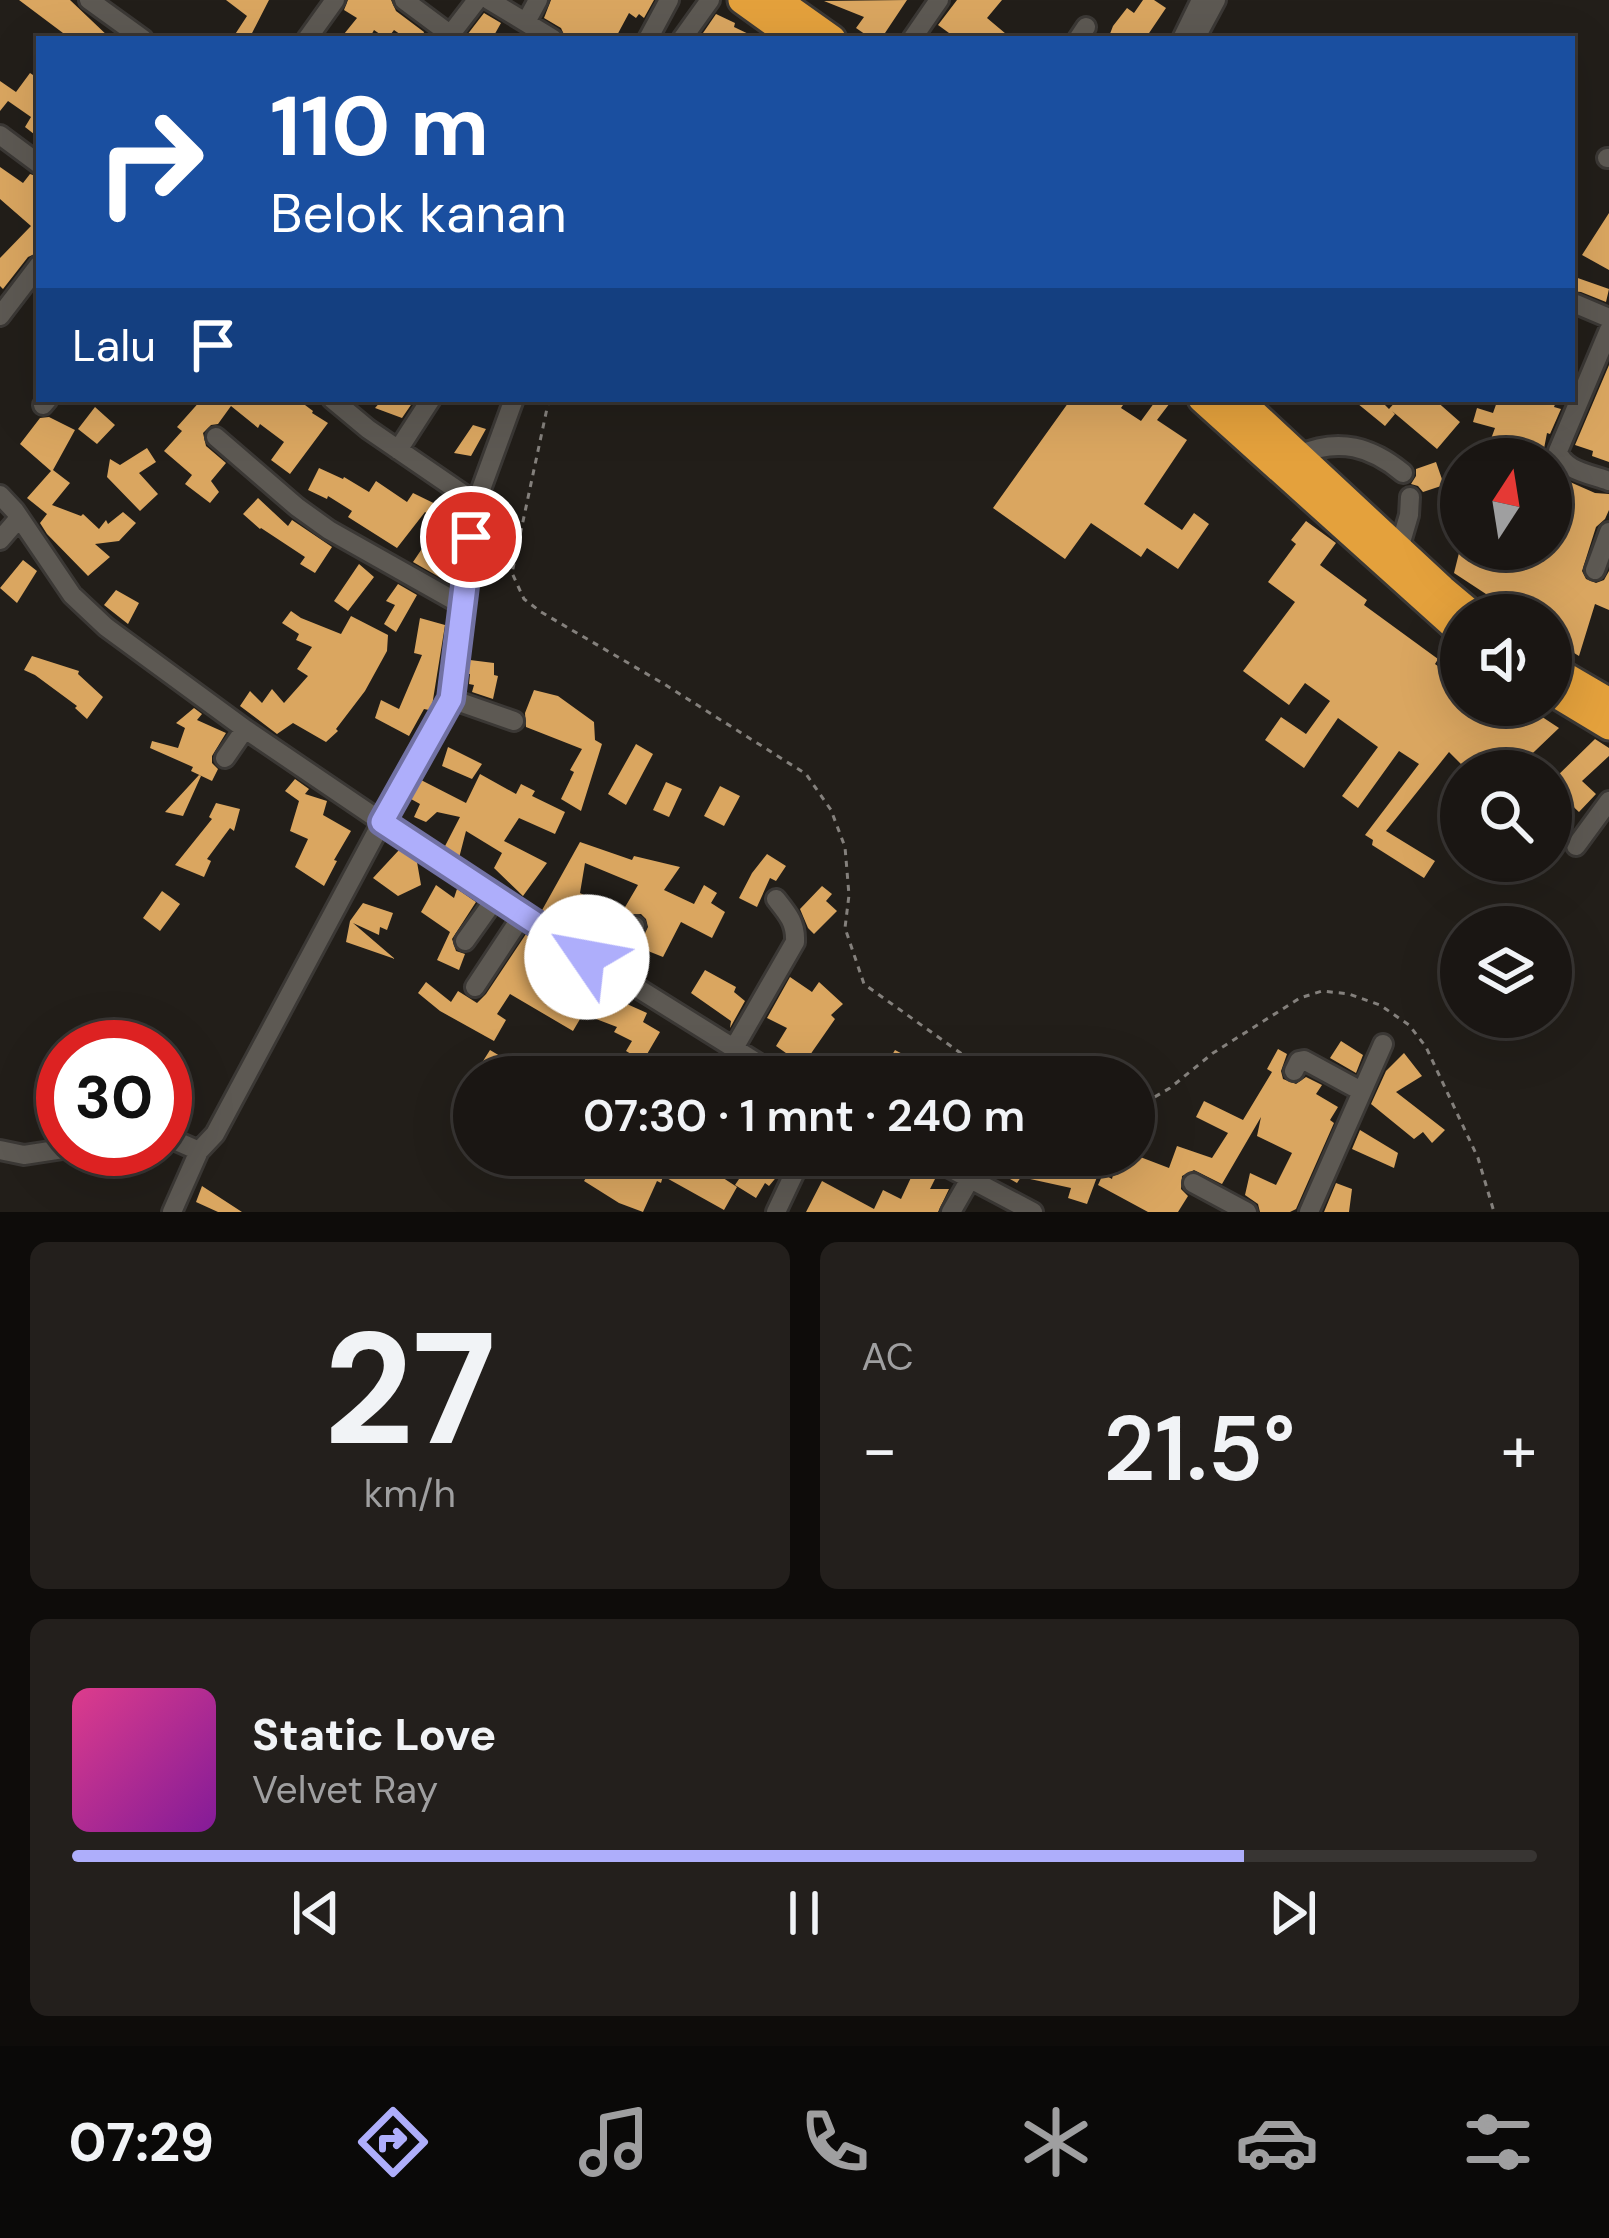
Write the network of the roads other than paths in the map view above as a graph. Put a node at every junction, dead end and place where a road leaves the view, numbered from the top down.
1 (89, 0) edge
2 (335, 0) edge
3 (404, 0) edge
4 (478, 0) edge
5 (489, 0) edge
6 (538, 0) edge
7 (669, 0) edge
8 (710, 0) edge
9 (742, 0) edge
10 (777, 0) edge
11 (939, 0) edge
12 (1201, 0) edge
13 (1216, 0) edge
14 (526, 22) junction
15 (139, 36) edge
16 (309, 36) edge
17 (448, 36) edge
18 (450, 36) edge
19 (548, 36) edge
20 (650, 36) edge
21 (684, 36) edge
22 (792, 36) edge
23 (828, 36) edge
24 (915, 36) edge
25 (1183, 36) edge
26 (1198, 36) edge
27 (0, 135) edge
28 (36, 162) edge
29 (36, 269) edge
30 (1576, 304) dead end
31 (0, 316) edge
32 (1609, 318) edge
33 (1609, 330) edge
34 (336, 402) edge
35 (429, 402) edge
36 (513, 402) edge
37 (1206, 402) edge
38 (1240, 402) edge
39 (216, 437) dead end
40 (398, 450) junction
41 (1291, 463) junction
42 (1403, 473) dead end
43 (1609, 481) edge
44 (0, 494) edge
45 (1410, 497) dead end
46 (476, 503) junction
47 (19, 518) junction
48 (1609, 532) edge
49 (0, 540) edge
50 (1399, 549) junction
51 (1595, 569) dead end
52 (1449, 594) edge
53 (462, 605) junction
54 (1440, 611) edge
55 (1572, 680) edge
56 (451, 699) junction
57 (1609, 702) edge
58 (1572, 704) edge
59 (514, 721) dead end
60 (1609, 726) edge
61 (244, 729) junction
62 (225, 758) dead end
63 (1609, 801) edge
64 (382, 822) junction
65 (1576, 846) dead end
66 (495, 899) junction
67 (776, 899) dead end
68 (522, 916) junction
69 (635, 926) dead end
70 (466, 941) dead end
71 (608, 971) junction
72 (475, 987) dead end
73 (1383, 1044) dead end
74 (740, 1052) junction
75 (739, 1056) edge
76 (746, 1056) edge
77 (1294, 1071) dead end
78 (1361, 1091) junction
79 (192, 1148) edge
80 (0, 1150) edge
81 (200, 1151) junction
82 (36, 1153) edge
83 (793, 1176) edge
84 (964, 1176) edge
85 (970, 1179) junction
86 (1193, 1183) dead end
87 (172, 1212) edge
88 (776, 1212) edge
89 (951, 1212) edge
90 (1033, 1212) edge
91 (1247, 1212) edge
92 (1309, 1212) edge

1 - 15 street
2 - 16 street
3 - 17 street
4 - 18 street
5 - 14 street
6 - 14 street
7 - 20 street
8 - 21 street
9 - 22 highway
10 - 23 highway
11 - 24 street
12 - 25 street
13 - 26 street
14 - 19 street
27 - 28 street
29 - 31 street
30 - 32 street
33 - 43 street
34 - 40 street
35 - 40 street
36 - 46 street
37 - 41 highway
38 - 41 highway
39 - 53 street
40 - 46 street
41 - 42 street
41 - 50 highway
41 - 54 highway
44 - 47 street
45 - 50 street
46 - 53 street
47 - 49 street
47 - 61 street
48 - 51 street
50 - 52 highway
53 - 56 street
55 - 57 highway
56 - 59 street
56 - 64 street
58 - 60 highway
61 - 62 street
61 - 64 street
63 - 65 street
64 - 66 street
64 - 81 street
66 - 68 street
66 - 70 street
67 - 74 street
68 - 71 street
68 - 72 street
69 - 71 street
71 - 74 street
73 - 78 street
74 - 75 street
74 - 76 street
77 - 78 street
78 - 92 street
79 - 81 street
80 - 82 street
81 - 87 street
83 - 88 street
84 - 85 street
85 - 89 street
85 - 90 street
86 - 91 street

